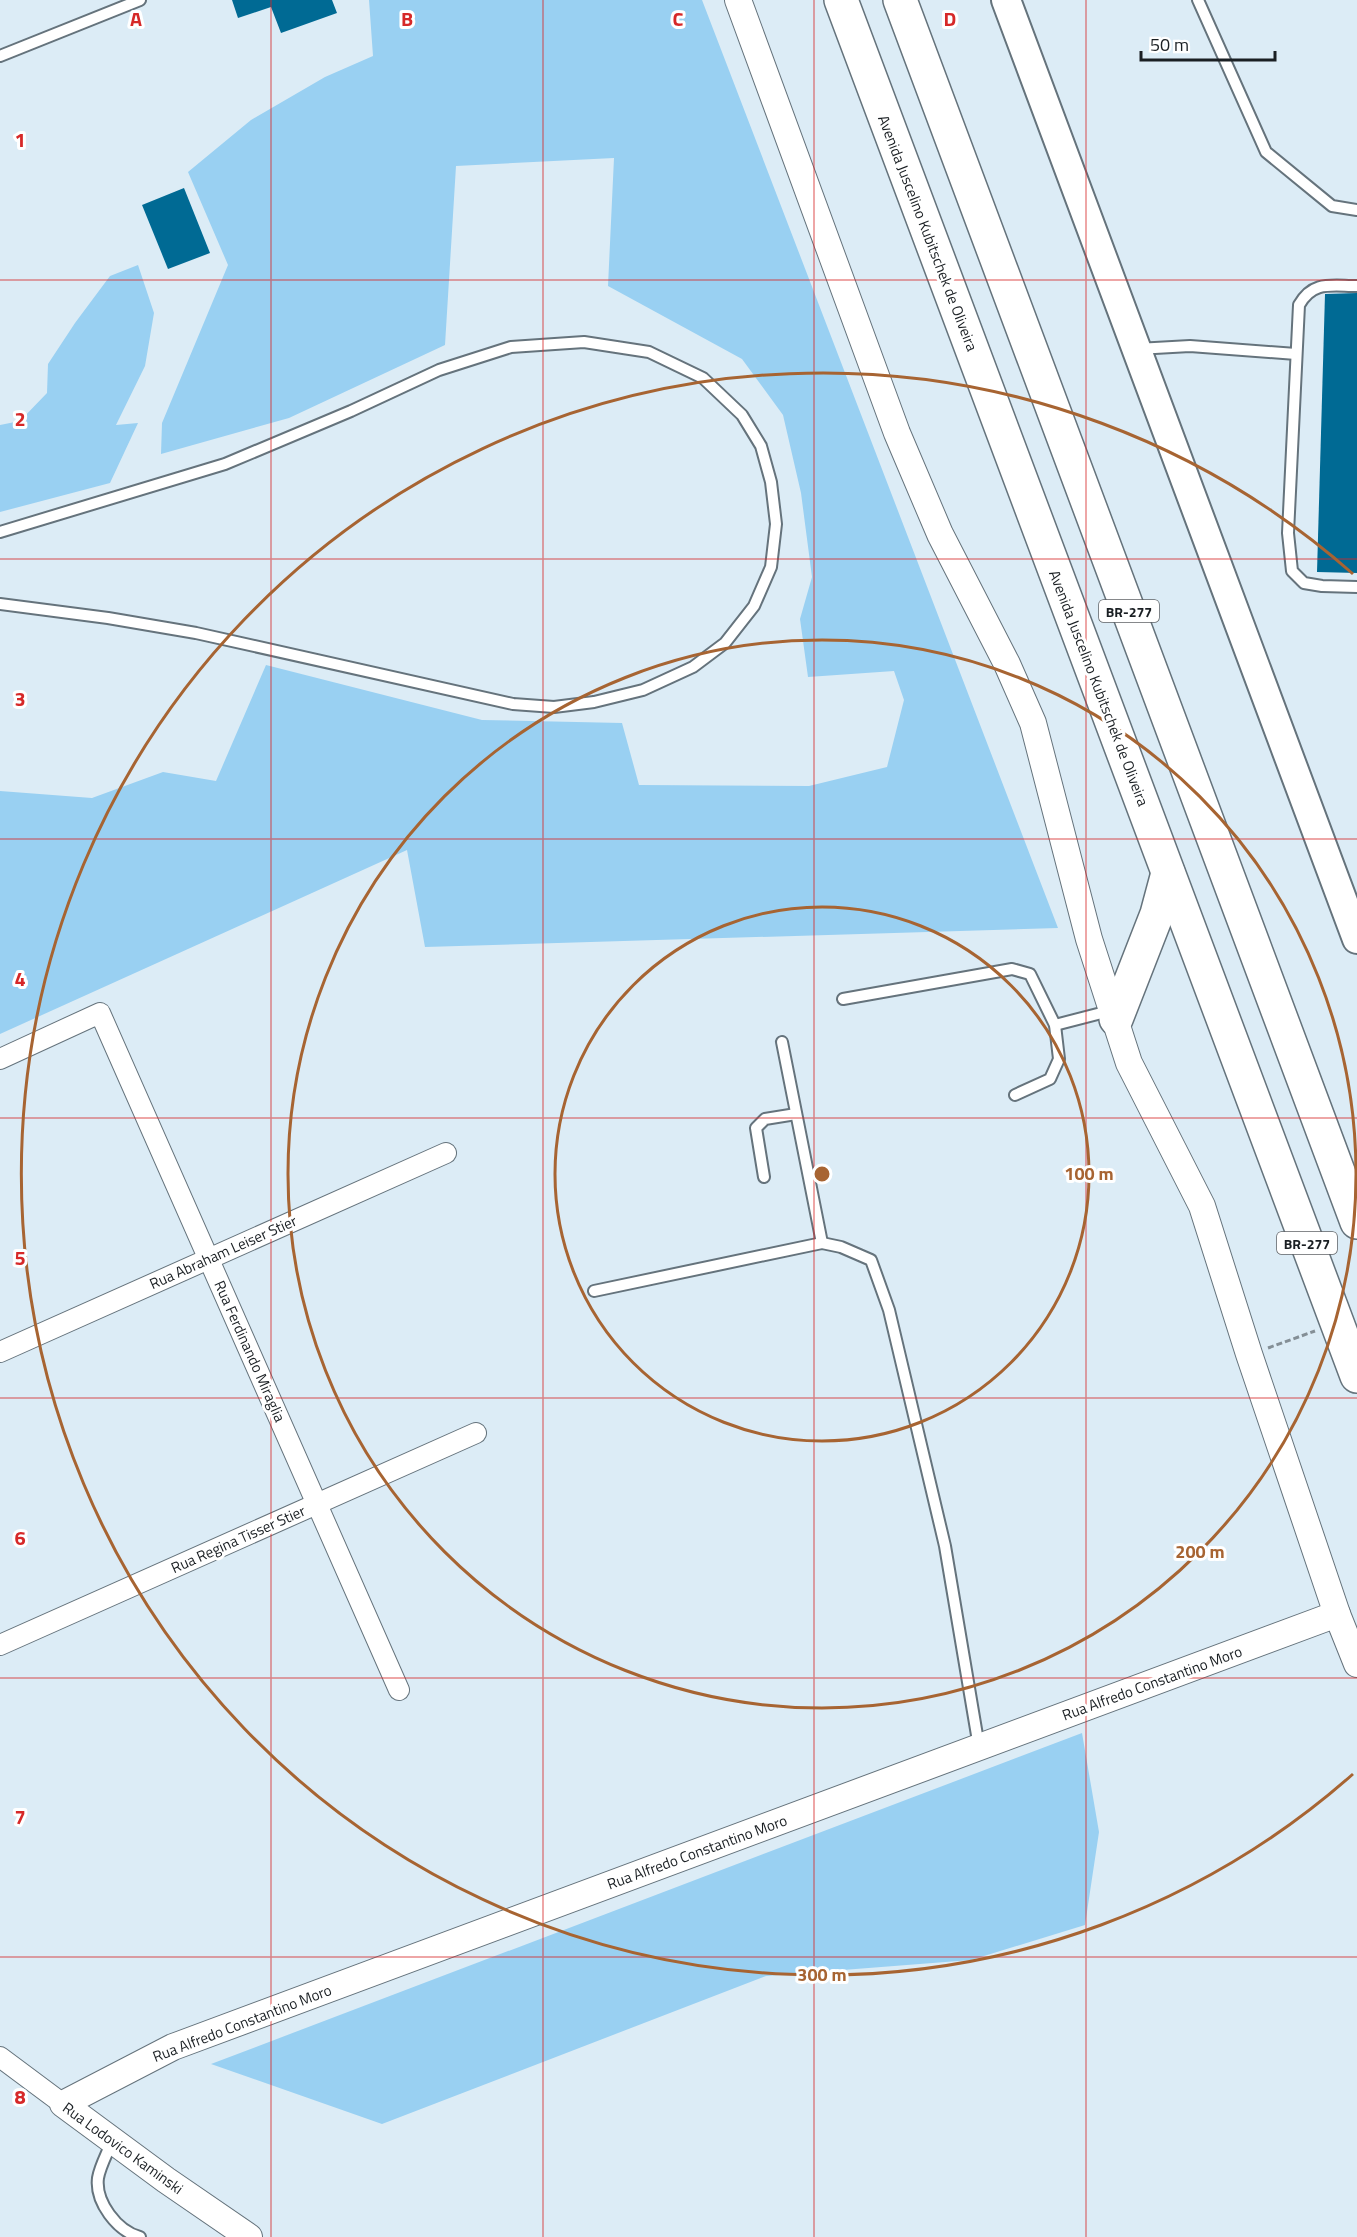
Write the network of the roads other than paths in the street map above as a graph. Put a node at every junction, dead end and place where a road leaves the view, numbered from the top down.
1 (140, 0) edge
2 (738, 0) edge
3 (841, 0) edge
4 (900, 0) edge
5 (1006, 0) edge
6 (1198, 0) edge
7 (0, 57) edge
8 (1357, 210) edge
9 (1357, 286) edge
10 (1137, 349) junction
11 (1296, 354) junction
12 (0, 531) edge
13 (1357, 586) edge
14 (0, 604) edge
15 (1168, 873) junction
16 (1357, 939) edge
17 (843, 999) dead end
18 (1115, 1014) junction
19 (1055, 1025) junction
20 (782, 1042) dead end
21 (0, 1059) edge
22 (1015, 1095) dead end
23 (796, 1114) junction
24 (446, 1153) dead end
25 (764, 1177) dead end
26 (1357, 1222) edge
27 (822, 1243) junction
28 (209, 1259) junction
29 (594, 1291) dead end
30 (0, 1352) edge
31 (1357, 1376) edge
32 (476, 1433) dead end
33 (317, 1504) junction
34 (1337, 1614) junction
35 (0, 1645) edge
36 (1357, 1664) edge
37 (399, 1690) dead end
38 (979, 1748) junction
39 (0, 2057) edge
40 (63, 2104) junction
41 (112, 2141) junction
42 (140, 2237) edge
43 (249, 2237) edge

1 - 7 lane
2 - 18 street
3 - 15 highway, Avenida Juscelino Kubitschek de Oliveira / BR-277
4 - 26 highway, BR-277
5 - 10 main road
6 - 8 lane
9 - 11 lane
10 - 11 lane
10 - 16 main road
11 - 13 lane
12 - 14 lane
15 - 18 highway
15 - 31 highway, Avenida Juscelino Kubitschek de Oliveira / BR-277
17 - 19 lane
18 - 19 lane
18 - 34 street
19 - 22 lane
20 - 23 lane
21 - 28 street, Rua Ferdinando Miraglia
23 - 25 lane
23 - 27 lane
24 - 28 street, Rua Abraham Leiser Stier
27 - 29 lane
27 - 38 lane
28 - 30 street, Rua Abraham Leiser Stier
28 - 33 street, Rua Ferdinando Miraglia
32 - 33 street, Rua Regina Tisser Stier
33 - 35 street, Rua Regina Tisser Stier
33 - 37 street, Rua Ferdinando Miraglia
34 - 36 street
34 - 38 street, Rua Alfredo Constantino Moro
38 - 40 street, Rua Alfredo Constantino Moro
39 - 40 street, Rua Lodovico Kaminski
40 - 41 street, Rua Lodovico Kaminski
41 - 42 lane
41 - 43 street, Rua Lodovico Kaminski

